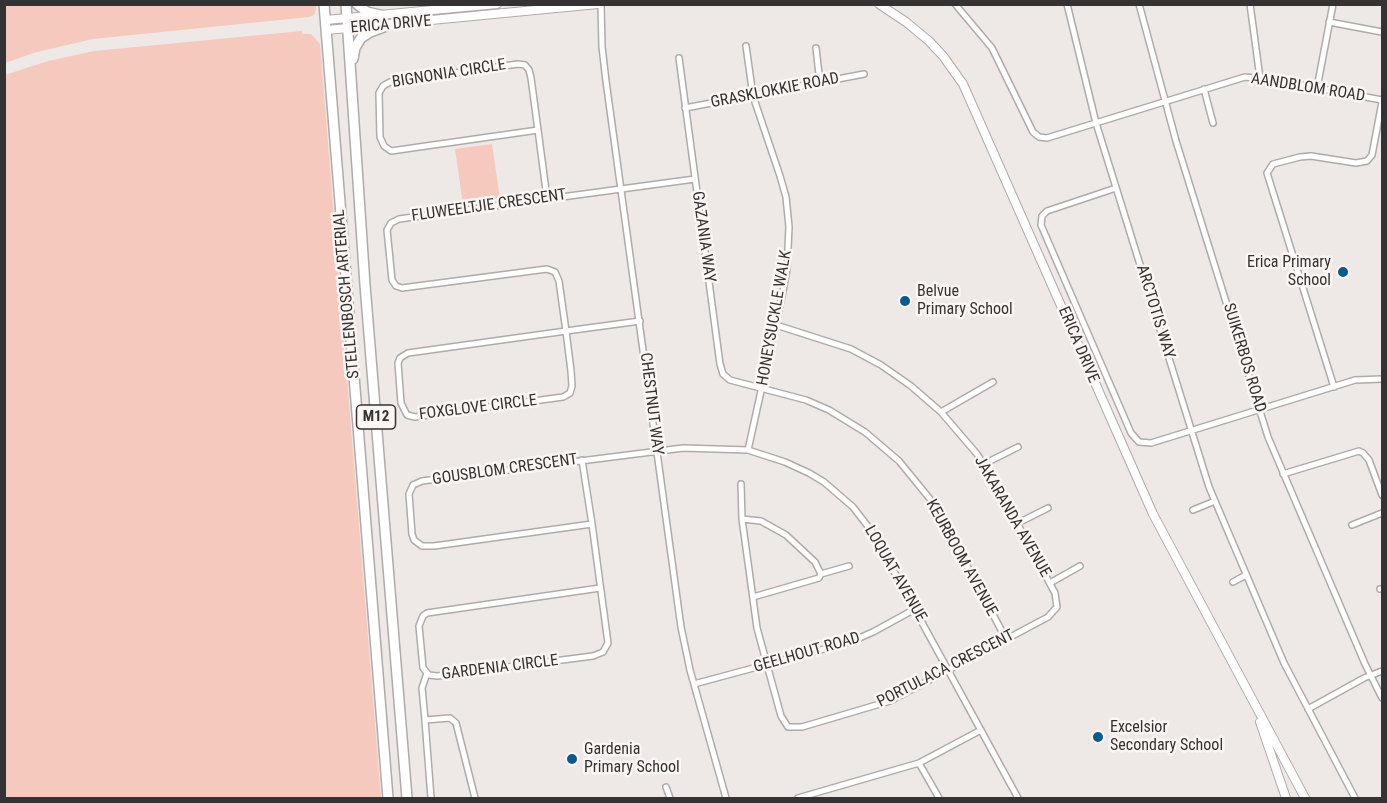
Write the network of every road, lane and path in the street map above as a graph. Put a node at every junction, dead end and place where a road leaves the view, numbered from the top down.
1 (324, 4) edge
2 (346, 4) edge
3 (357, 4) edge
4 (497, 4) edge
5 (600, 4) edge
6 (879, 4) edge
7 (956, 4) edge
8 (1067, 4) edge
9 (1139, 4) edge
10 (1250, 4) edge
11 (1332, 4) edge
12 (384, 16) junction
13 (347, 19) junction
14 (1329, 22) junction
15 (326, 25) junction
16 (389, 25) junction
17 (348, 29) junction
18 (1383, 32) edge
19 (746, 46) dead end
20 (816, 48) dead end
21 (679, 58) dead end
22 (351, 74) junction
23 (864, 74) dead end
24 (1260, 78) junction
25 (820, 83) junction
26 (1317, 88) junction
27 (1204, 89) junction
28 (753, 96) junction
29 (1164, 101) junction
30 (1383, 101) edge
31 (685, 108) junction
32 (1096, 123) junction
33 (1213, 123) dead end
34 (538, 129) junction
35 (695, 179) junction
36 (622, 188) junction
37 (1116, 188) junction
38 (547, 198) junction
39 (640, 321) junction
40 (776, 325) junction
41 (566, 331) junction
42 (1383, 379) edge
43 (993, 382) dead end
44 (1334, 387) junction
45 (763, 388) junction
46 (1260, 409) junction
47 (941, 412) junction
48 (1192, 430) junction
49 (1018, 447) dead end
50 (657, 450) junction
51 (748, 450) junction
52 (582, 460) junction
53 (984, 464) junction
54 (1283, 474) junction
55 (741, 484) dead end
56 (1383, 495) edge
57 (1215, 501) junction
58 (1048, 508) dead end
59 (1193, 510) dead end
60 (1383, 513) edge
61 (742, 519) junction
62 (1018, 523) junction
63 (592, 524) junction
64 (1352, 525) dead end
65 (849, 566) dead end
66 (1080, 566) dead end
67 (821, 574) junction
68 (1246, 575) junction
69 (1233, 582) dead end
70 (1050, 583) junction
71 (600, 588) junction
72 (753, 597) junction
73 (1057, 607) joint
74 (915, 609) junction
75 (1006, 639) junction
76 (766, 665) junction
77 (949, 670) junction
78 (1383, 671) edge
79 (427, 673) junction
80 (1370, 676) junction
81 (694, 684) junction
82 (1383, 698) edge
83 (1255, 706) junction
84 (1308, 709) junction
85 (425, 720) junction
86 (981, 730) junction
87 (919, 763) junction
88 (666, 787) dead end
89 (388, 798) edge
90 (406, 798) edge
91 (431, 798) edge
92 (475, 798) edge
93 (670, 798) edge
94 (726, 798) edge
95 (798, 798) edge
96 (939, 798) edge
97 (1018, 798) edge
98 (1286, 798) edge
99 (1305, 798) edge
100 (1355, 798) edge

1 - 15 main road, STELLENBOSCH ARTERIAL / M12
2 - 13 main road, STELLENBOSCH ARTERIAL / M12
3 - 12 main road
4 - 12 main road, ERICA DRIVE
5 - 16 main road, ERICA DRIVE
5 - 36 street, CHESTNUT WAY
6 - 83 main road, ERICA DRIVE
7 - 32 street, AANDBLOM ROAD
8 - 32 street, ARCTOTIS WAY
9 - 29 street, SUIKERBOS ROAD
10 - 24 street
11 - 14 street
12 - 13 main road, ERICA DRIVE
13 - 15 main road, ERICA DRIVE
13 - 17 main road, STELLENBOSCH ARTERIAL / M12
14 - 18 street
14 - 26 street
15 - 17 main road, ERICA DRIVE
15 - 89 main road, STELLENBOSCH ARTERIAL / M12
16 - 17 main road, ERICA DRIVE
16 - 22 main road
17 - 22 main road, STELLENBOSCH ARTERIAL / M12
19 - 28 street, HONEYSUCKLE WALK
20 - 25 street
21 - 31 street, GAZANIA WAY
22 - 90 main road, STELLENBOSCH ARTERIAL / M12
23 - 25 street, GRASKLOKKIE ROAD
24 - 26 street, AANDBLOM ROAD
24 - 27 street, AANDBLOM ROAD
25 - 28 street, GRASKLOKKIE ROAD
26 - 30 street, AANDBLOM ROAD
27 - 29 street, AANDBLOM ROAD
27 - 33 street
28 - 31 street, GRASKLOKKIE ROAD
28 - 40 street, HONEYSUCKLE WALK
29 - 32 street, AANDBLOM ROAD
29 - 46 street, SUIKERBOS ROAD
30 - 44 street
31 - 35 street, GAZANIA WAY
32 - 37 street, ARCTOTIS WAY
34 - 34 street, BIGNONIA CIRCLE
34 - 38 street, BIGNONIA CIRCLE
35 - 36 street, FLUWEELTJIE CRESCENT
35 - 45 street, GAZANIA WAY
36 - 38 street, FLUWEELTJIE CRESCENT
36 - 39 street, CHESTNUT WAY
37 - 48 street, ARCTOTIS WAY
37 - 48 street
38 - 41 street, FLUWEELTJIE CRESCENT
39 - 41 street, FOXGLOVE CIRCLE
39 - 50 street, CHESTNUT WAY
40 - 45 street, HONEYSUCKLE WALK
40 - 47 street, JAKARANDA AVENUE
41 - 41 street, FOXGLOVE CIRCLE
42 - 44 street
43 - 47 street
44 - 46 street
45 - 51 street, HONEYSUCKLE WALK
45 - 75 street, KEURBOOM AVENUE
46 - 48 street
46 - 54 street, SUIKERBOS ROAD
47 - 53 street, JAKARANDA AVENUE
48 - 57 street, ARCTOTIS WAY
49 - 53 street
50 - 51 street, LOQUAT AVENUE
50 - 52 street, GOUSBLOM CRESCENT
50 - 81 street, CHESTNUT WAY
51 - 74 street, LOQUAT AVENUE
52 - 63 street, GARDENIA CIRCLE
52 - 63 street, GOUSBLOM CRESCENT
53 - 62 street, JAKARANDA AVENUE
54 - 56 street
54 - 80 street, SUIKERBOS ROAD
55 - 61 street
57 - 59 street
57 - 68 street, ARCTOTIS WAY
58 - 62 street
60 - 64 street
61 - 67 street
61 - 72 street
62 - 70 street, JAKARANDA AVENUE
63 - 71 street, GARDENIA CIRCLE
65 - 67 street
66 - 70 street
67 - 72 street
68 - 69 street
68 - 84 street, ARCTOTIS WAY
70 - 73 street, JAKARANDA AVENUE
71 - 79 street, GARDENIA CIRCLE
71 - 79 street, GARDENIA CIRCLE
72 - 76 street
73 - 75 street, PORTULACA CRESCENT
74 - 76 street, GEELHOUT ROAD
74 - 77 street, LOQUAT AVENUE
75 - 77 street, PORTULACA CRESCENT
76 - 77 street, PORTULACA CRESCENT
76 - 81 street, GEELHOUT ROAD
77 - 86 street, LOQUAT AVENUE
78 - 80 street
79 - 85 street
80 - 82 street, SUIKERBOS ROAD
80 - 84 street
81 - 94 street, CHESTNUT WAY
83 - 98 main road, ERICA DRIVE
83 - 99 main road, ERICA DRIVE
84 - 100 street, ARCTOTIS WAY
85 - 91 street
85 - 92 street
86 - 87 street
86 - 97 street, LOQUAT AVENUE
87 - 95 street
87 - 96 street
88 - 93 street

